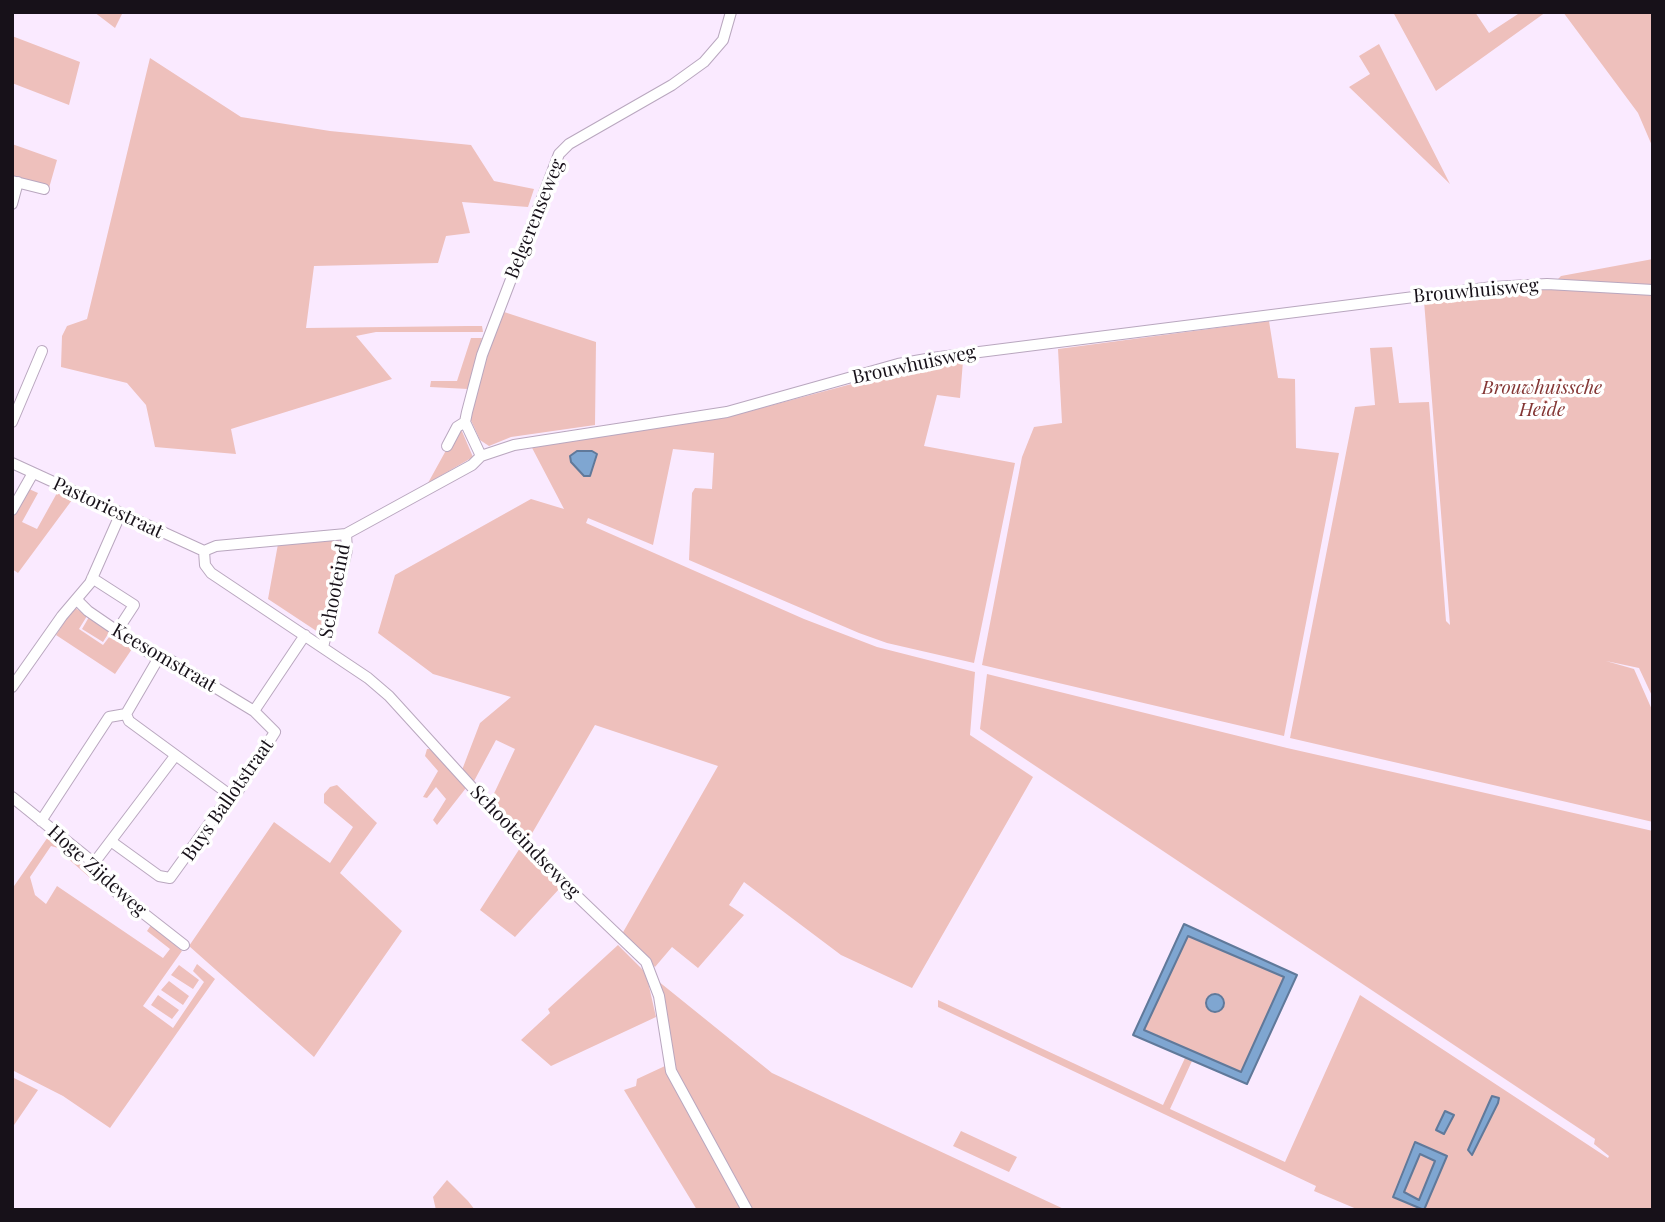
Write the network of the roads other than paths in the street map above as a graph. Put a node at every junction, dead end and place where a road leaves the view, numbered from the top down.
1 (732, 12) edge
2 (15, 182) edge
3 (44, 189) dead end
4 (12, 204) edge
5 (1653, 290) edge
6 (42, 351) dead end
7 (12, 422) edge
8 (465, 422) junction
9 (447, 446) dead end
10 (481, 456) junction
11 (12, 463) edge
12 (33, 473) junction
13 (12, 510) edge
14 (120, 515) junction
15 (346, 534) junction
16 (204, 551) junction
17 (92, 578) junction
18 (77, 600) junction
19 (117, 631) junction
20 (305, 635) junction
21 (323, 648) junction
22 (158, 659) junction
23 (12, 687) edge
24 (254, 711) junction
25 (126, 714) junction
26 (275, 732) joint
27 (175, 756) junction
28 (230, 795) junction
29 (12, 797) edge
30 (41, 821) junction
31 (112, 842) junction
32 (94, 863) junction
33 (184, 945) dead end
34 (747, 1209) edge

1 - 8 street, Belgerenseweg
2 - 3 street
2 - 4 street
5 - 10 street, Brouwhuisweg
6 - 7 street
8 - 9 street, Belgerenseweg
8 - 10 street
10 - 15 street, Brouwhuisweg
11 - 12 street, Pastoriestraat
12 - 13 street
12 - 14 street, Pastoriestraat
14 - 16 street, Pastoriestraat
14 - 17 street
15 - 16 street, Brouwhuisweg
15 - 21 street, Schooteind
16 - 20 street, Schooteindseweg
17 - 18 street
17 - 19 street
18 - 19 street, Keesomstraat
18 - 23 street
19 - 22 street, Keesomstraat
20 - 21 street, Schooteindseweg
20 - 24 street
21 - 34 street, Schooteindseweg
22 - 24 street, Keesomstraat
22 - 25 street
24 - 26 street, Keesomstraat
25 - 27 street
25 - 30 street
26 - 28 street, Buys Ballotstraat
27 - 28 street
27 - 31 street
28 - 31 street, Buys Ballotstraat
29 - 30 street, Hoge Zijdeweg
30 - 32 street, Hoge Zijdeweg
31 - 32 street
32 - 33 street, Hoge Zijdeweg

